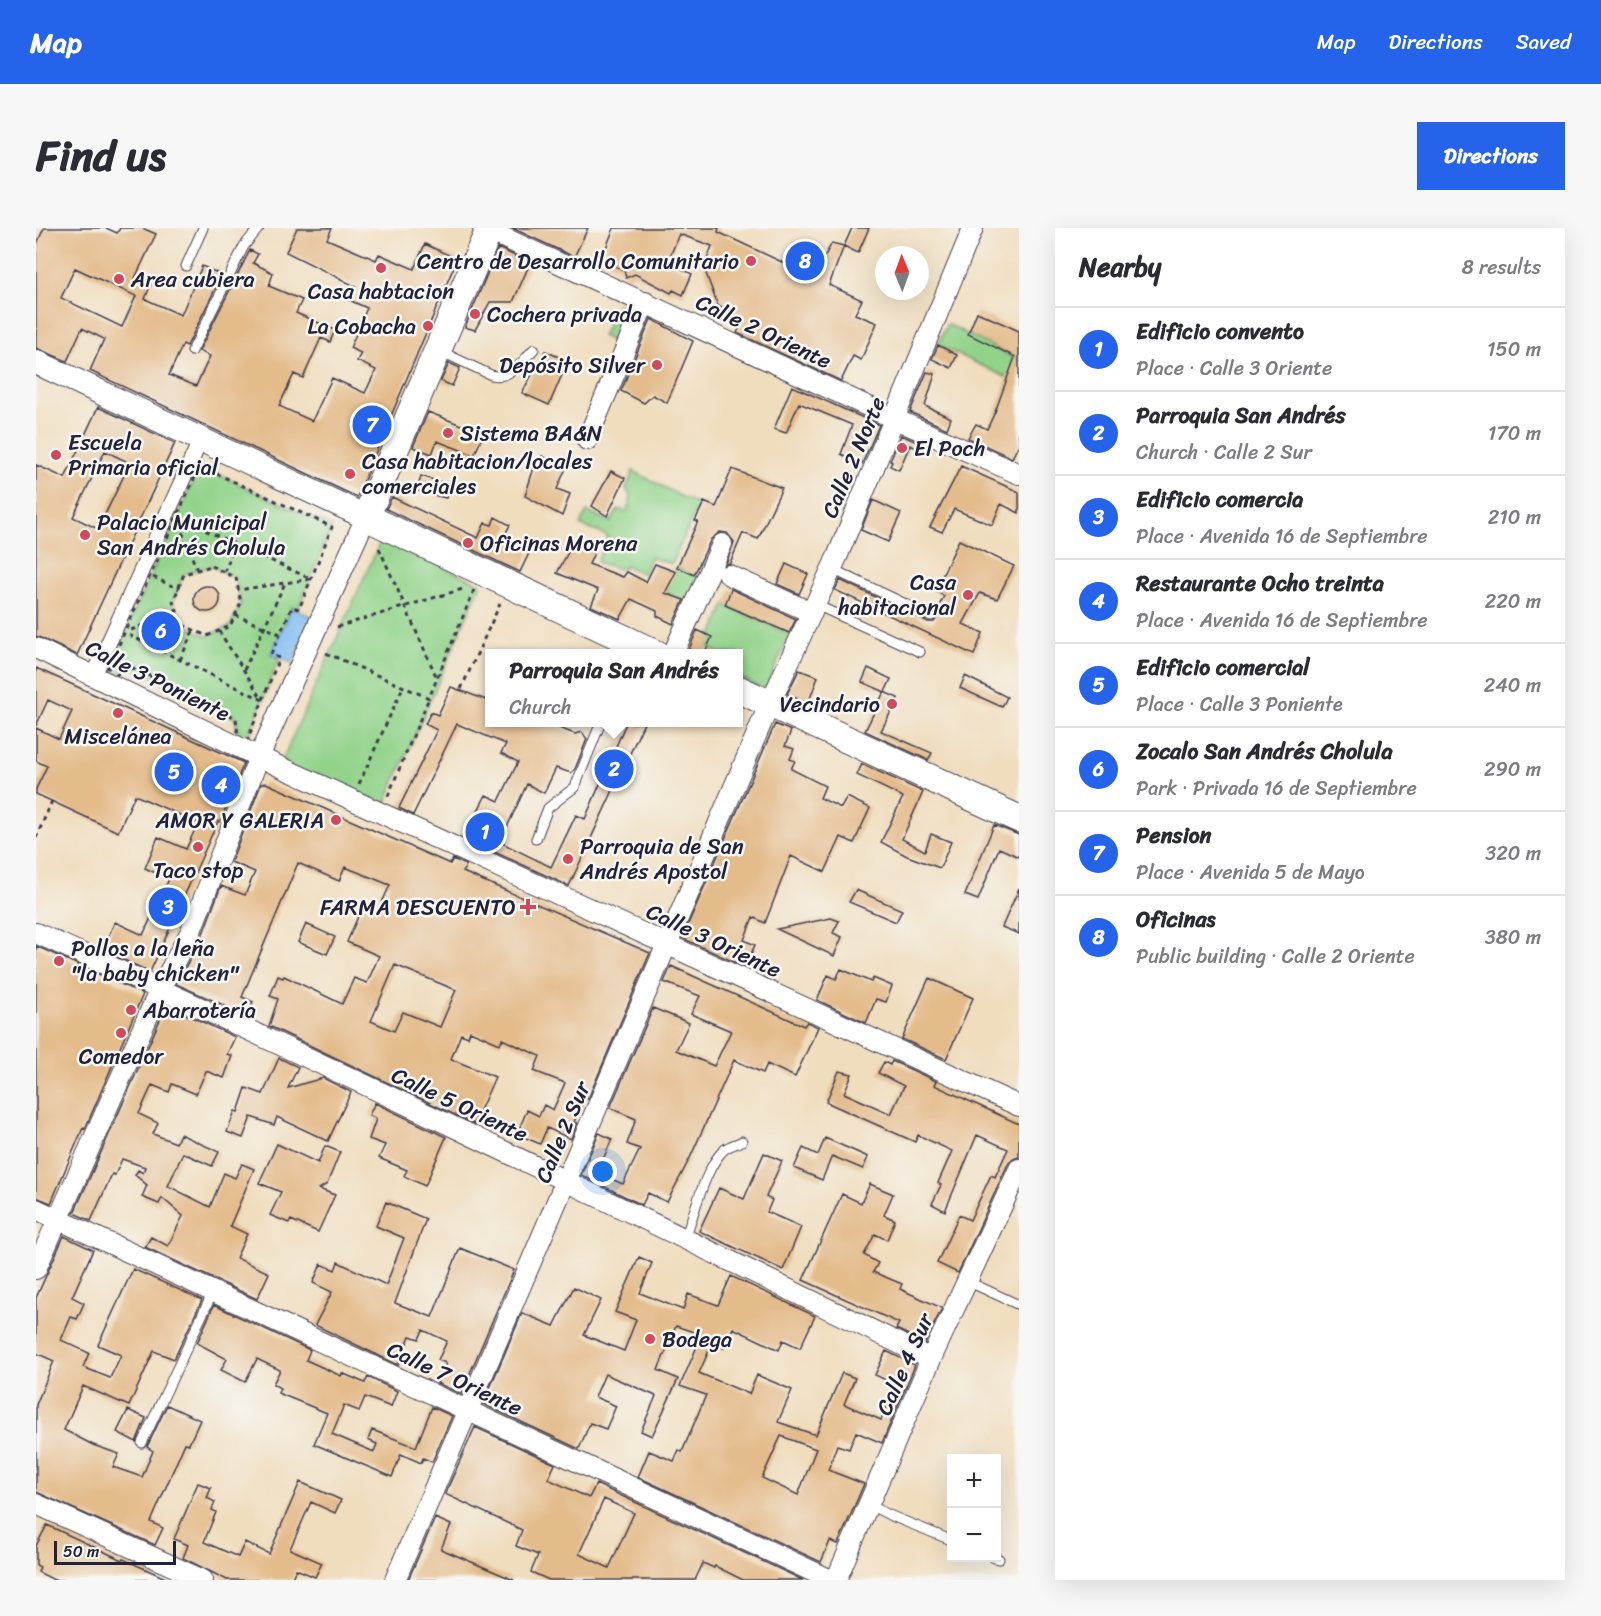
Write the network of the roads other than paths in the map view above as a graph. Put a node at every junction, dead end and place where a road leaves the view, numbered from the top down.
1 (202, 228) edge
2 (259, 228) edge
3 (973, 228) edge
4 (487, 229) edge
5 (186, 266) dead end
6 (645, 302) junction
7 (534, 349) dead end
8 (438, 350) junction
9 (192, 351) dead end
10 (36, 362) edge
11 (895, 419) junction
12 (201, 439) junction
13 (587, 440) dead end
14 (1017, 468) edge
15 (366, 517) junction
16 (722, 544) dead end
17 (832, 569) junction
18 (729, 575) dead end
19 (814, 609) junction
20 (931, 616) dead end
21 (36, 648) edge
22 (638, 649) edge
23 (675, 649) edge
24 (920, 652) dead end
25 (94, 675) junction
26 (743, 691) edge
27 (771, 703) junction
28 (599, 727) edge
29 (259, 757) junction
30 (1019, 819) edge
31 (536, 839) dead end
32 (36, 933) edge
33 (668, 945) junction
34 (160, 989) junction
35 (1019, 1106) edge
36 (742, 1141) dead end
37 (1019, 1169) edge
38 (567, 1181) junction
39 (36, 1209) edge
40 (58, 1220) junction
41 (685, 1238) junction
42 (36, 1269) edge
43 (967, 1281) junction
44 (213, 1292) junction
45 (1019, 1305) edge
46 (931, 1359) junction
47 (469, 1411) junction
48 (142, 1443) dead end
49 (36, 1504) edge
50 (868, 1504) junction
51 (947, 1538) edge
52 (203, 1580) edge
53 (395, 1580) edge
54 (834, 1580) edge

1 - 5 lane
2 - 9 lane
3 - 11 street, Calle 2 Norte
4 - 6 street, Calle 2 Oriente
4 - 8 main road
6 - 11 street, Calle 2 Oriente
6 - 13 street
7 - 8 lane
8 - 15 main road
10 - 12 street
11 - 14 street, Calle 2 Oriente
11 - 17 street, Calle 2 Norte
12 - 15 street
12 - 25 street
15 - 22 main road
15 - 29 street
16 - 23 street
17 - 19 street, Calle 2 Norte
17 - 20 lane
18 - 19 street
19 - 24 lane
19 - 27 street, Calle 2 Norte
21 - 25 street, Calle 3 Poniente
25 - 29 street, Calle 3 Poniente
26 - 27 main road
27 - 30 main road
27 - 33 street, Calle 2 Sur
28 - 31 lane
29 - 33 street, Calle 3 Oriente
29 - 34 street
32 - 34 street, Calle 5 Oriente
33 - 35 street, Calle 3 Oriente
33 - 38 street, Calle 2 Sur
34 - 38 street, Calle 5 Oriente
34 - 40 street
36 - 41 lane
37 - 43 street, Calle 4 Sur
38 - 41 street, Calle 5 Oriente
38 - 47 street, Calle 2 Sur
39 - 40 street, Calle 7 Oriente
40 - 42 street
40 - 44 street, Calle 7 Oriente
41 - 46 street, Calle 5 Oriente
43 - 45 lane
43 - 46 street, Calle 4 Sur
44 - 47 street, Calle 7 Oriente
44 - 48 lane
46 - 50 street, Calle 4 Sur
47 - 53 street, Calle 2 Sur
47 - 54 street, Calle 7 Oriente
49 - 52 street
50 - 51 lane
50 - 54 street, Calle 4 Sur

